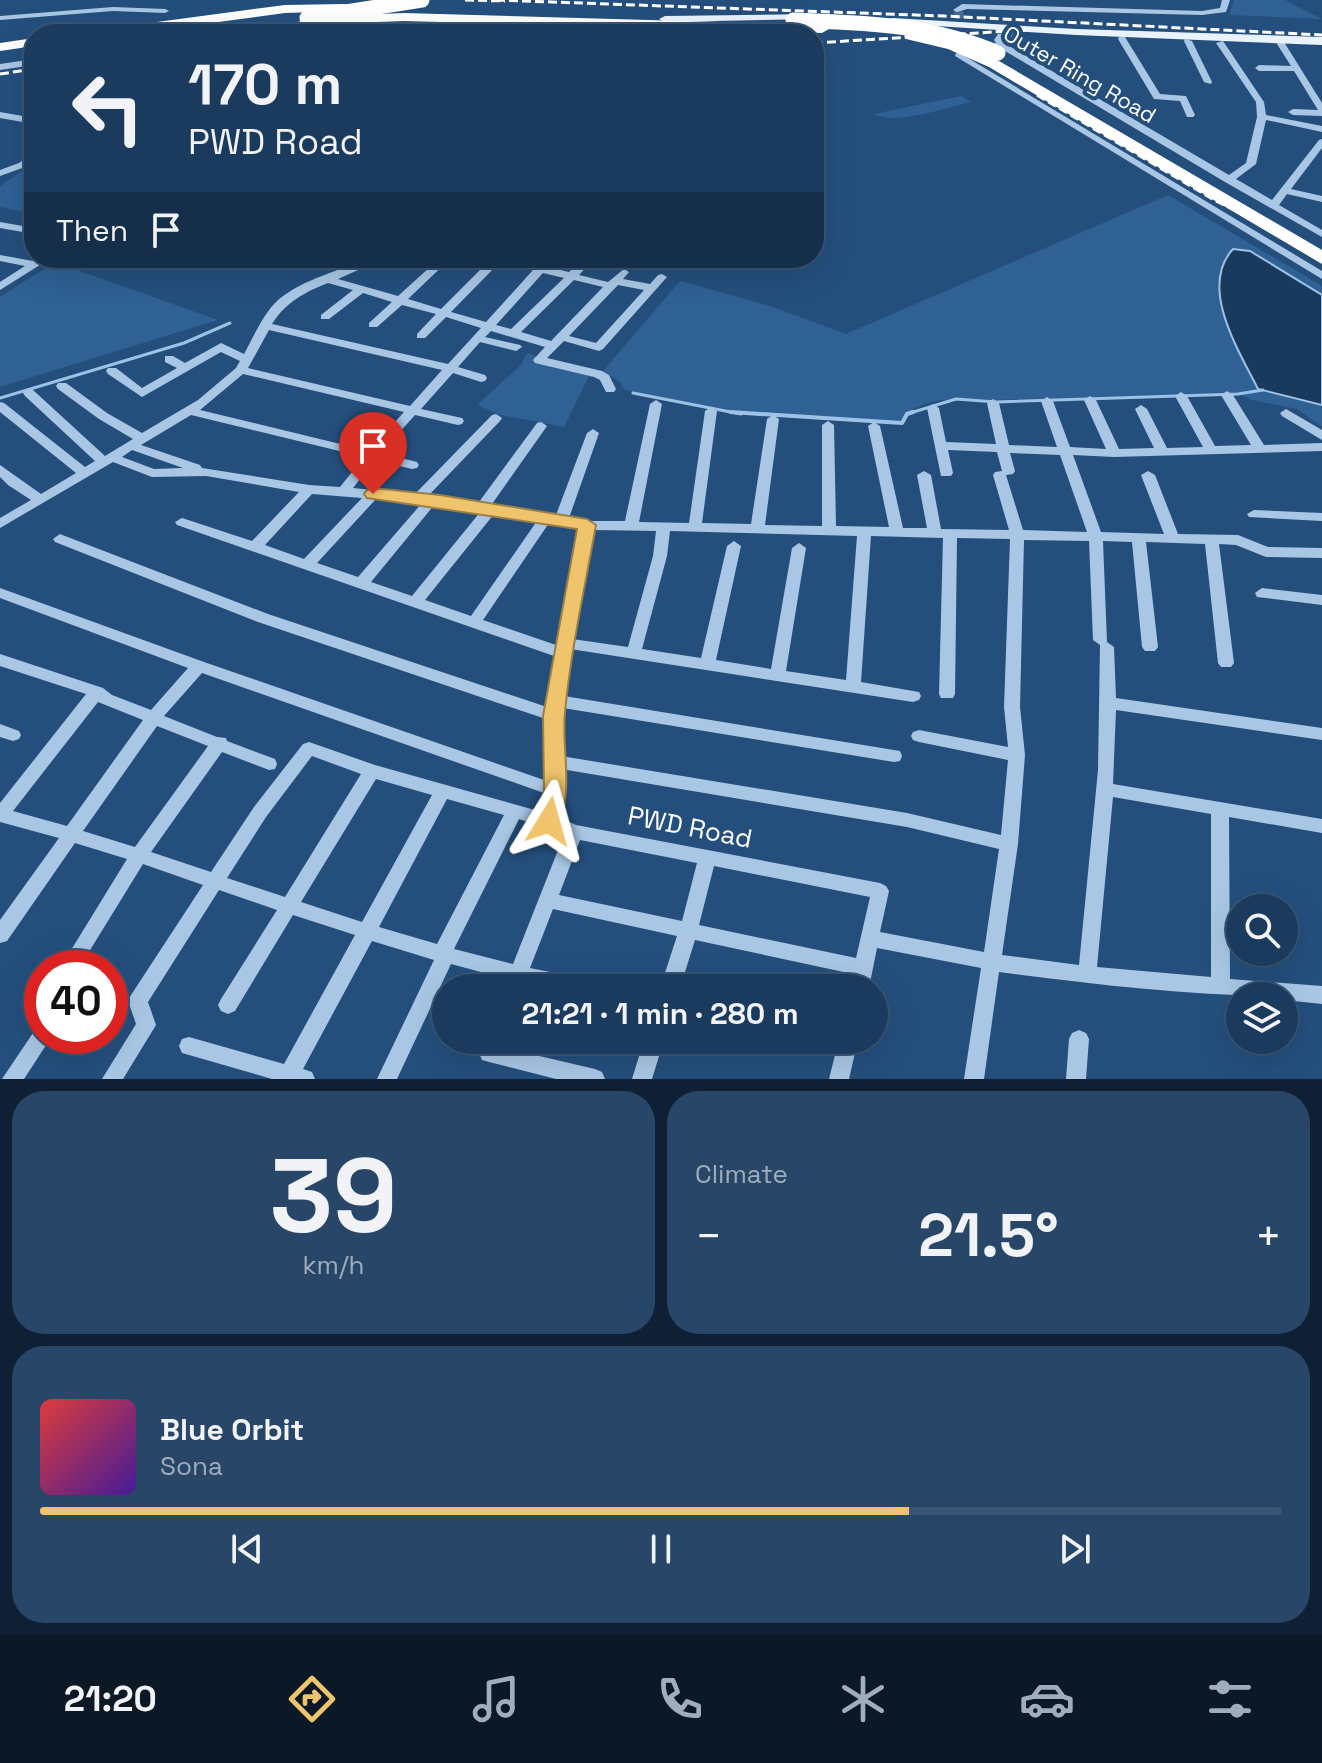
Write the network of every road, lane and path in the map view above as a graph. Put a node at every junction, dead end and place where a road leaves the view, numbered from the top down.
1 (393, 0) edge
2 (422, 0) edge
3 (1223, 0) edge
4 (165, 11) dead end
5 (1171, 12) junction
6 (305, 16) junction
7 (0, 18) edge
8 (665, 19) junction
9 (233, 24) edge
10 (252, 24) edge
11 (326, 24) edge
12 (711, 24) edge
13 (824, 25) edge
14 (824, 31) edge
15 (901, 34) junction
16 (1018, 34) junction
17 (1122, 39) junction
18 (1188, 41) junction
19 (1220, 43) junction
20 (1322, 43) edge
21 (1281, 44) junction
22 (1001, 45) junction
23 (962, 49) junction
24 (24, 53) edge
25 (0, 57) edge
26 (1259, 68) dead end
27 (1297, 69) junction
28 (1208, 82) dead end
29 (1309, 90) junction
30 (1322, 90) edge
31 (1321, 109) edge
32 (1293, 112) dead end
33 (0, 115) edge
34 (1190, 115) dead end
35 (1262, 117) junction
36 (24, 119) edge
37 (1322, 129) edge
38 (1322, 142) edge
39 (24, 163) edge
40 (0, 173) edge
41 (1228, 180) junction
42 (1287, 191) junction
43 (1322, 199) edge
44 (1273, 206) junction
45 (0, 225) edge
46 (24, 229) edge
47 (1322, 234) edge
48 (1322, 244) edge
49 (0, 258) edge
50 (1322, 258) edge
51 (24, 263) edge
52 (30, 268) edge
53 (357, 268) edge
54 (435, 268) edge
55 (488, 268) edge
56 (536, 268) edge
57 (579, 268) edge
58 (540, 269) junction
59 (571, 276) junction
60 (1322, 276) edge
61 (662, 277) dead end
62 (330, 280) junction
63 (617, 280) junction
64 (1, 286) edge
65 (652, 288) junction
66 (362, 289) junction
67 (401, 300) junction
68 (444, 313) junction
69 (325, 317) dead end
70 (267, 322) junction
71 (373, 325) dead end
72 (487, 326) junction
73 (514, 333) junction
74 (421, 336) dead end
75 (476, 338) junction
76 (557, 341) junction
77 (516, 347) dead end
78 (169, 359) dead end
79 (244, 365) junction
80 (186, 368) junction
81 (450, 368) junction
82 (112, 371) dead end
83 (481, 378) dead end
84 (62, 386) dead end
85 (610, 389) dead end
86 (29, 393) dead end
87 (1227, 395) dead end
88 (1181, 396) dead end
89 (1090, 400) dead end
90 (1047, 401) dead end
91 (993, 403) dead end
92 (656, 404) dead end
93 (0, 406) edge
94 (933, 408) dead end
95 (1141, 409) dead end
96 (413, 410) junction
97 (190, 411) junction
98 (711, 411) dead end
99 (1286, 413) dead end
100 (496, 418) dead end
101 (773, 419) dead end
102 (458, 421) dead end
103 (828, 425) dead end
104 (541, 426) dead end
105 (874, 426) dead end
106 (593, 433) dead end
107 (1322, 436) edge
108 (137, 442) junction
109 (940, 446) junction
110 (1322, 447) edge
111 (1003, 448) junction
112 (1260, 449) junction
113 (1211, 450) junction
114 (1066, 452) junction
115 (1163, 452) junction
116 (1114, 453) junction
117 (372, 455) junction
118 (107, 459) junction
119 (412, 465) dead end
120 (0, 469) edge
121 (206, 472) junction
122 (84, 473) junction
123 (946, 473) dead end
124 (924, 475) dead end
125 (1148, 475) dead end
126 (309, 489) junction
127 (343, 493) junction
128 (373, 494) junction
129 (425, 499) junction
130 (41, 500) junction
131 (487, 507) junction
132 (1254, 514) dead end
133 (1322, 517) edge
134 (553, 520) junction
135 (182, 522) dead end
136 (0, 524) edge
137 (587, 525) junction
138 (631, 526) junction
139 (664, 527) junction
140 (695, 527) junction
141 (757, 529) junction
142 (829, 530) junction
143 (864, 532) junction
144 (897, 532) junction
145 (942, 533) junction
146 (1017, 535) junction
147 (1096, 537) junction
148 (1139, 538) junction
149 (60, 539) dead end
150 (1173, 539) junction
151 (1211, 539) junction
152 (734, 546) dead end
153 (255, 547) junction
154 (799, 548) dead end
155 (1322, 553) edge
156 (307, 565) junction
157 (361, 584) junction
158 (0, 593) edge
159 (1262, 593) dead end
160 (1322, 600) edge
161 (415, 602) junction
162 (474, 622) junction
163 (1150, 647) dead end
164 (564, 648) junction
165 (633, 655) junction
166 (0, 660) edge
167 (1226, 663) dead end
168 (199, 666) junction
169 (707, 666) junction
170 (777, 677) junction
171 (853, 687) junction
172 (97, 692) junction
173 (947, 694) dead end
174 (913, 696) dead end
175 (1110, 703) junction
176 (555, 709) junction
177 (154, 717) junction
178 (1322, 734) edge
179 (919, 736) dead end
180 (220, 742) junction
181 (1017, 755) junction
182 (894, 756) dead end
183 (554, 761) junction
184 (269, 764) dead end
185 (372, 771) junction
186 (1106, 789) junction
187 (555, 790) junction
188 (443, 791) junction
189 (1220, 809) junction
190 (515, 811) junction
191 (0, 814) edge
192 (549, 821) junction
193 (1322, 826) edge
194 (574, 832) junction
195 (73, 834) junction
196 (1009, 844) junction
197 (139, 856) junction
198 (707, 857) junction
199 (215, 881) junction
200 (547, 900) junction
201 (287, 905) junction
202 (689, 929) junction
203 (365, 931) junction
204 (0, 935) edge
205 (870, 938) junction
206 (80, 950) edge
207 (443, 955) junction
208 (991, 962) junction
209 (863, 968) junction
210 (494, 974) edge
211 (519, 974) edge
212 (675, 974) edge
213 (862, 974) edge
214 (1087, 975) junction
215 (1221, 985) junction
216 (1322, 995) edge
217 (228, 1005) dead end
218 (1079, 1039) dead end
219 (189, 1046) dead end
220 (29, 1054) edge
221 (493, 1054) edge
222 (650, 1054) edge
223 (840, 1054) edge
224 (297, 1077) edge
225 (12, 1079) edge
226 (112, 1079) edge
227 (387, 1079) edge
228 (595, 1079) edge
229 (642, 1079) edge
230 (839, 1079) edge
231 (974, 1079) edge
232 (1076, 1079) edge

1 - 6 highway, bridge
2 - 6 highway, bridge
3 - 5 street
4 - 7 street
5 - 5 street
6 - 9 highway
6 - 10 highway
8 - 11 highway, Outer Ring Road
8 - 12 highway, Outer Ring Road
8 - 20 main road
13 - 48 highway, Outer Ring Road, bridge
14 - 15 highway, Outer Ring Road
15 - 16 main road
15 - 23 highway, Outer Ring Road
16 - 17 main road
16 - 22 street
17 - 18 main road
17 - 34 street
18 - 19 main road
18 - 28 street
19 - 21 main road
19 - 35 street
20 - 21 main road
21 - 27 street
22 - 23 street
22 - 41 street
23 - 50 highway, Outer Ring Road
23 - 60 street
24 - 25 highway
26 - 27 street
27 - 29 street
29 - 30 street
29 - 31 street
31 - 32 street
33 - 36 street
35 - 37 street
35 - 41 street
38 - 42 street
39 - 40 street
41 - 44 street
42 - 43 street
42 - 44 street
44 - 47 street
45 - 46 street
49 - 51 street
52 - 64 street
53 - 62 street
54 - 67 street
55 - 68 street
56 - 58 street
57 - 59 street
58 - 59 street
58 - 72 street
59 - 63 street
59 - 73 street
61 - 65 street
62 - 66 street
62 - 70 street
63 - 65 street
63 - 76 street
65 - 76 street
66 - 67 street
66 - 69 street
67 - 68 street
67 - 71 street
68 - 72 street
68 - 74 street
70 - 79 street
70 - 81 street
72 - 73 street
72 - 75 street
73 - 76 street
75 - 77 street
75 - 81 street
76 - 85 street
78 - 80 street
79 - 80 street
79 - 96 street
79 - 97 street
80 - 82 street
81 - 83 street
81 - 96 street
84 - 108 street
86 - 118 street
87 - 112 street
88 - 113 street
89 - 116 street
90 - 114 street
91 - 111 street
92 - 138 street
93 - 122 street
94 - 109 street
95 - 115 street
96 - 102 street
96 - 117 street
97 - 108 street
97 - 117 street
98 - 140 street
99 - 107 street
100 - 129 street
101 - 141 street
103 - 142 street
104 - 131 street
105 - 144 street
106 - 134 street
108 - 118 street
108 - 121 street
109 - 111 street
109 - 123 street
110 - 112 street
111 - 114 street
111 - 146 street
112 - 113 street
113 - 115 street
114 - 116 street
114 - 147 street
115 - 116 street
117 - 119 street
117 - 127 street
118 - 121 street
118 - 122 street
120 - 130 street
121 - 126 street
122 - 130 street
124 - 145 street
125 - 150 street
126 - 127 street
126 - 153 street
127 - 128 street
128 - 129 street
128 - 156 street
129 - 131 street
129 - 157 street
130 - 136 street
131 - 134 street
131 - 161 street
132 - 133 street
134 - 137 street
134 - 162 street
135 - 153 street
137 - 138 street
137 - 164 street
138 - 139 street
139 - 140 street
139 - 165 street
140 - 141 street
141 - 142 street
142 - 143 street
143 - 144 street
143 - 171 street
144 - 145 street
145 - 146 street
145 - 173 street
146 - 147 street
146 - 181 street
147 - 148 street
147 - 175 street
148 - 150 street
148 - 163 street
149 - 176 street
150 - 151 street
151 - 155 street
151 - 167 street
152 - 169 street
153 - 156 street
154 - 170 street
156 - 157 street
157 - 161 street
158 - 168 street
159 - 160 street
161 - 162 street
162 - 164 street
164 - 165 street
164 - 176 street
165 - 169 street
166 - 172 street
168 - 177 street
168 - 187 street
169 - 170 street
170 - 171 street
171 - 174 street
172 - 177 street
172 - 191 street
175 - 178 street
175 - 186 street
176 - 182 street
176 - 183 street
177 - 180 street
177 - 195 street
179 - 181 street
180 - 184 street
180 - 197 street
181 - 196 street
183 - 187 street
183 - 196 street
185 - 188 street, PWD Road
185 - 199 street, PWD Road
185 - 201 street
186 - 189 street
186 - 214 street
187 - 192 street
188 - 190 street, PWD Road
188 - 203 street
189 - 193 street
189 - 215 street
190 - 192 street, PWD Road
190 - 207 street
191 - 195 street
192 - 194 street, PWD Road
194 - 198 street, PWD Road
194 - 200 street
195 - 197 street
195 - 204 street
196 - 208 street
197 - 199 street
197 - 206 street
198 - 202 street
198 - 205 street, PWD Road
199 - 201 street
199 - 226 street
200 - 202 street
200 - 211 street
201 - 203 street
201 - 217 street
202 - 209 street
202 - 212 street
203 - 207 street
203 - 224 street
205 - 208 street
205 - 209 street, PWD Road
207 - 210 street
207 - 227 street
208 - 214 street
208 - 231 street
209 - 213 street, PWD Road
214 - 215 street
215 - 216 street
218 - 232 street
219 - 224 street
220 - 225 street
221 - 228 street
222 - 229 street
223 - 230 street

